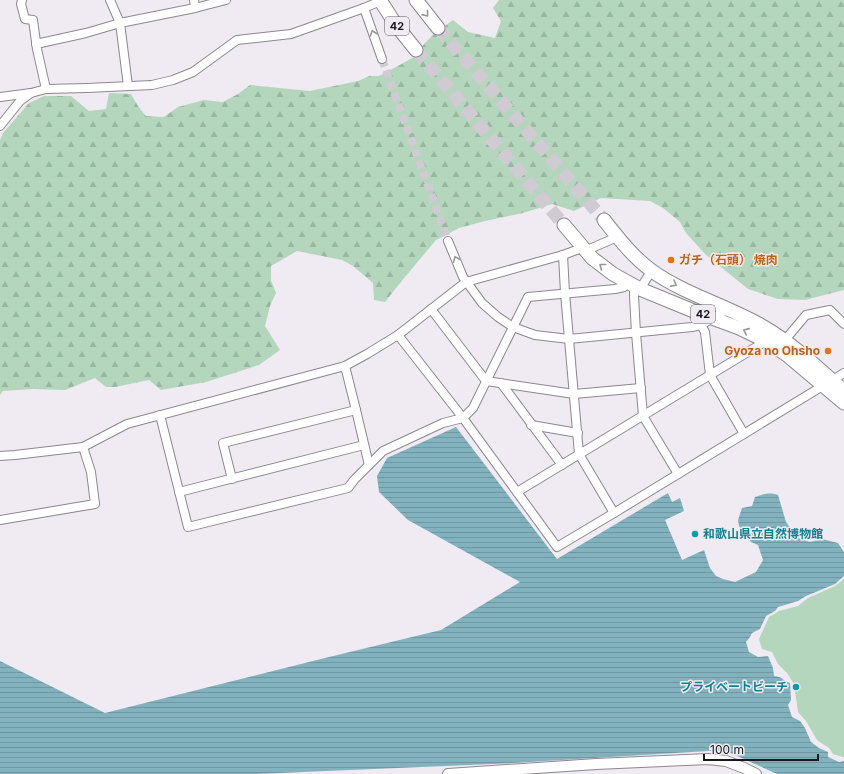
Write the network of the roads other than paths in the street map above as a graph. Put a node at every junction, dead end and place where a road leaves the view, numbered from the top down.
1 (22, 0) edge
2 (110, 0) edge
3 (381, 0) edge
4 (416, 0) edge
5 (222, 1) edge
6 (194, 4) edge
7 (364, 8) junction
8 (120, 23) junction
9 (438, 28) tunnel mouth
10 (36, 44) junction
11 (416, 50) tunnel mouth
12 (382, 59) tunnel mouth
13 (128, 86) junction
14 (46, 89) junction
15 (32, 93) junction
16 (0, 97) edge
17 (0, 126) edge
18 (604, 220) tunnel mouth
19 (564, 225) tunnel mouth
20 (617, 237) junction
21 (448, 242) tunnel mouth
22 (584, 249) junction
23 (563, 255) junction
24 (652, 270) junction
25 (465, 279) junction
26 (634, 286) junction
27 (565, 293) junction
28 (431, 309) junction
29 (728, 309) junction
30 (713, 318) junction
31 (844, 324) edge
32 (701, 325) junction
33 (513, 327) junction
34 (636, 333) junction
35 (398, 335) junction
36 (569, 340) junction
37 (785, 340) junction
38 (766, 341) junction
39 (345, 366) junction
40 (844, 373) edge
41 (710, 375) junction
42 (486, 381) junction
43 (501, 383) junction
44 (828, 383) junction
45 (641, 388) junction
46 (844, 391) edge
47 (574, 394) junction
48 (844, 403) edge
49 (356, 410) junction
50 (160, 415) junction
51 (643, 416) junction
52 (463, 418) junction
53 (531, 425) junction
54 (578, 433) junction
55 (744, 434) junction
56 (364, 445) junction
57 (83, 447) junction
58 (579, 454) junction
59 (0, 456) edge
60 (369, 465) junction
61 (562, 465) junction
62 (678, 474) junction
63 (232, 479) junction
64 (179, 492) junction
65 (517, 492) junction
66 (614, 513) junction
67 (0, 520) edge
68 (448, 774) edge
69 (756, 774) edge

1 - 10 street
2 - 8 street
3 - 7 street
3 - 11 highway, 42
4 -> 9 highway, 42
5 - 6 street
6 - 8 street
12 -> 7 street
7 - 13 street
8 - 10 street
8 - 13 street
10 - 14 street
13 - 14 street
14 - 15 street
15 - 16 street
15 - 17 street
18 - 20 highway, 42
19 - 22 highway, 42
20 - 22 street
20 - 24 highway, 42
25 -> 21 street
22 - 23 street
26 -> 22 highway, 42
23 - 25 street
23 - 27 street
24 - 26 street
24 -> 29 highway, 42
25 - 28 street
25 - 33 street
26 - 27 street
26 - 30 highway, 42
26 - 34 street
27 - 33 street
27 - 36 street
28 - 35 street
28 - 42 street
29 - 30 street
29 - 37 highway, 42
30 - 32 street
38 -> 30 highway, 42
31 - 37 street
32 - 34 street
32 - 41 street
33 - 36 street
33 - 42 street
34 - 36 street
34 - 45 street
35 - 39 street
35 - 52 street
36 - 47 street
37 - 44 highway, 42
38 - 41 street
38 - 44 highway, 42
39 - 49 street
39 - 50 street
40 - 44 street
41 - 51 street
41 - 55 street
42 - 43 street
42 - 52 street
43 - 47 street
43 - 53 street
44 - 46 highway, 42
44 - 48 highway, 42
44 - 55 street
45 - 47 street
45 - 51 street
47 - 54 street
49 - 56 street
49 - 63 street
50 - 57 street
50 - 64 street
51 - 58 street
51 - 62 street
52 - 60 street
52 - 65 street
53 - 54 street
53 - 61 street
54 - 58 street
55 - 62 street
56 - 60 street
56 - 63 street
57 - 59 street
57 - 67 street
58 - 61 street
58 - 66 street
60 - 64 street
61 - 65 street
62 - 66 street
63 - 64 street
65 - 66 street
68 - 69 street

